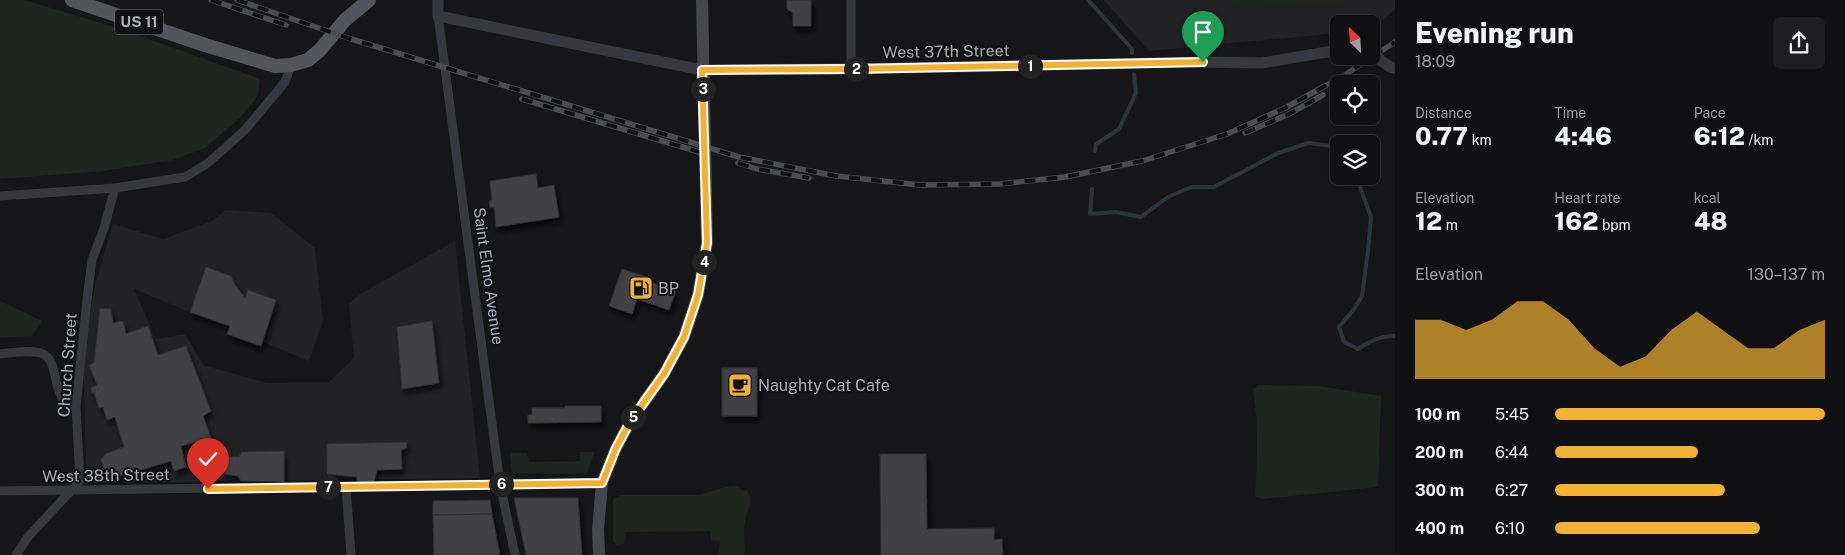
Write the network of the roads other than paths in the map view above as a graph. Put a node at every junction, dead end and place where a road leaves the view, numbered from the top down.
1 (72, 0) edge
2 (369, 0) edge
3 (438, 0) edge
4 (702, 0) edge
5 (851, 0) edge
6 (438, 16) junction
7 (1330, 52) edge
8 (1380, 60) edge
9 (291, 65) junction
10 (1395, 68) edge
11 (851, 69) junction
12 (702, 70) junction
13 (114, 188) junction
14 (0, 196) edge
15 (0, 354) edge
16 (76, 406) junction
17 (602, 483) junction
18 (500, 484) junction
19 (346, 487) junction
20 (0, 491) edge
21 (70, 491) junction
22 (16, 555) edge
23 (351, 555) edge
24 (515, 555) edge
25 (599, 555) edge

1 - 9 main road, US 11
2 - 9 main road, US 11
3 - 6 street, Saint Elmo Avenue
4 - 12 main road
5 - 11 street
6 - 12 street, West 37th Street
6 - 18 street, Saint Elmo Avenue
7 - 11 street, West 37th Street
8 - 10 street
9 - 13 street
11 - 12 street, West 37th Street
12 - 17 main road
13 - 14 street
13 - 16 street, Church Street
15 - 16 street
16 - 21 street, Church Street
17 - 18 street, West 38th Street
17 - 25 main road
18 - 19 street, West 38th Street
18 - 24 street, Saint Elmo Avenue
19 - 21 street, West 38th Street
19 - 23 street
20 - 21 street, West 38th Street
21 - 22 street, Church Street

